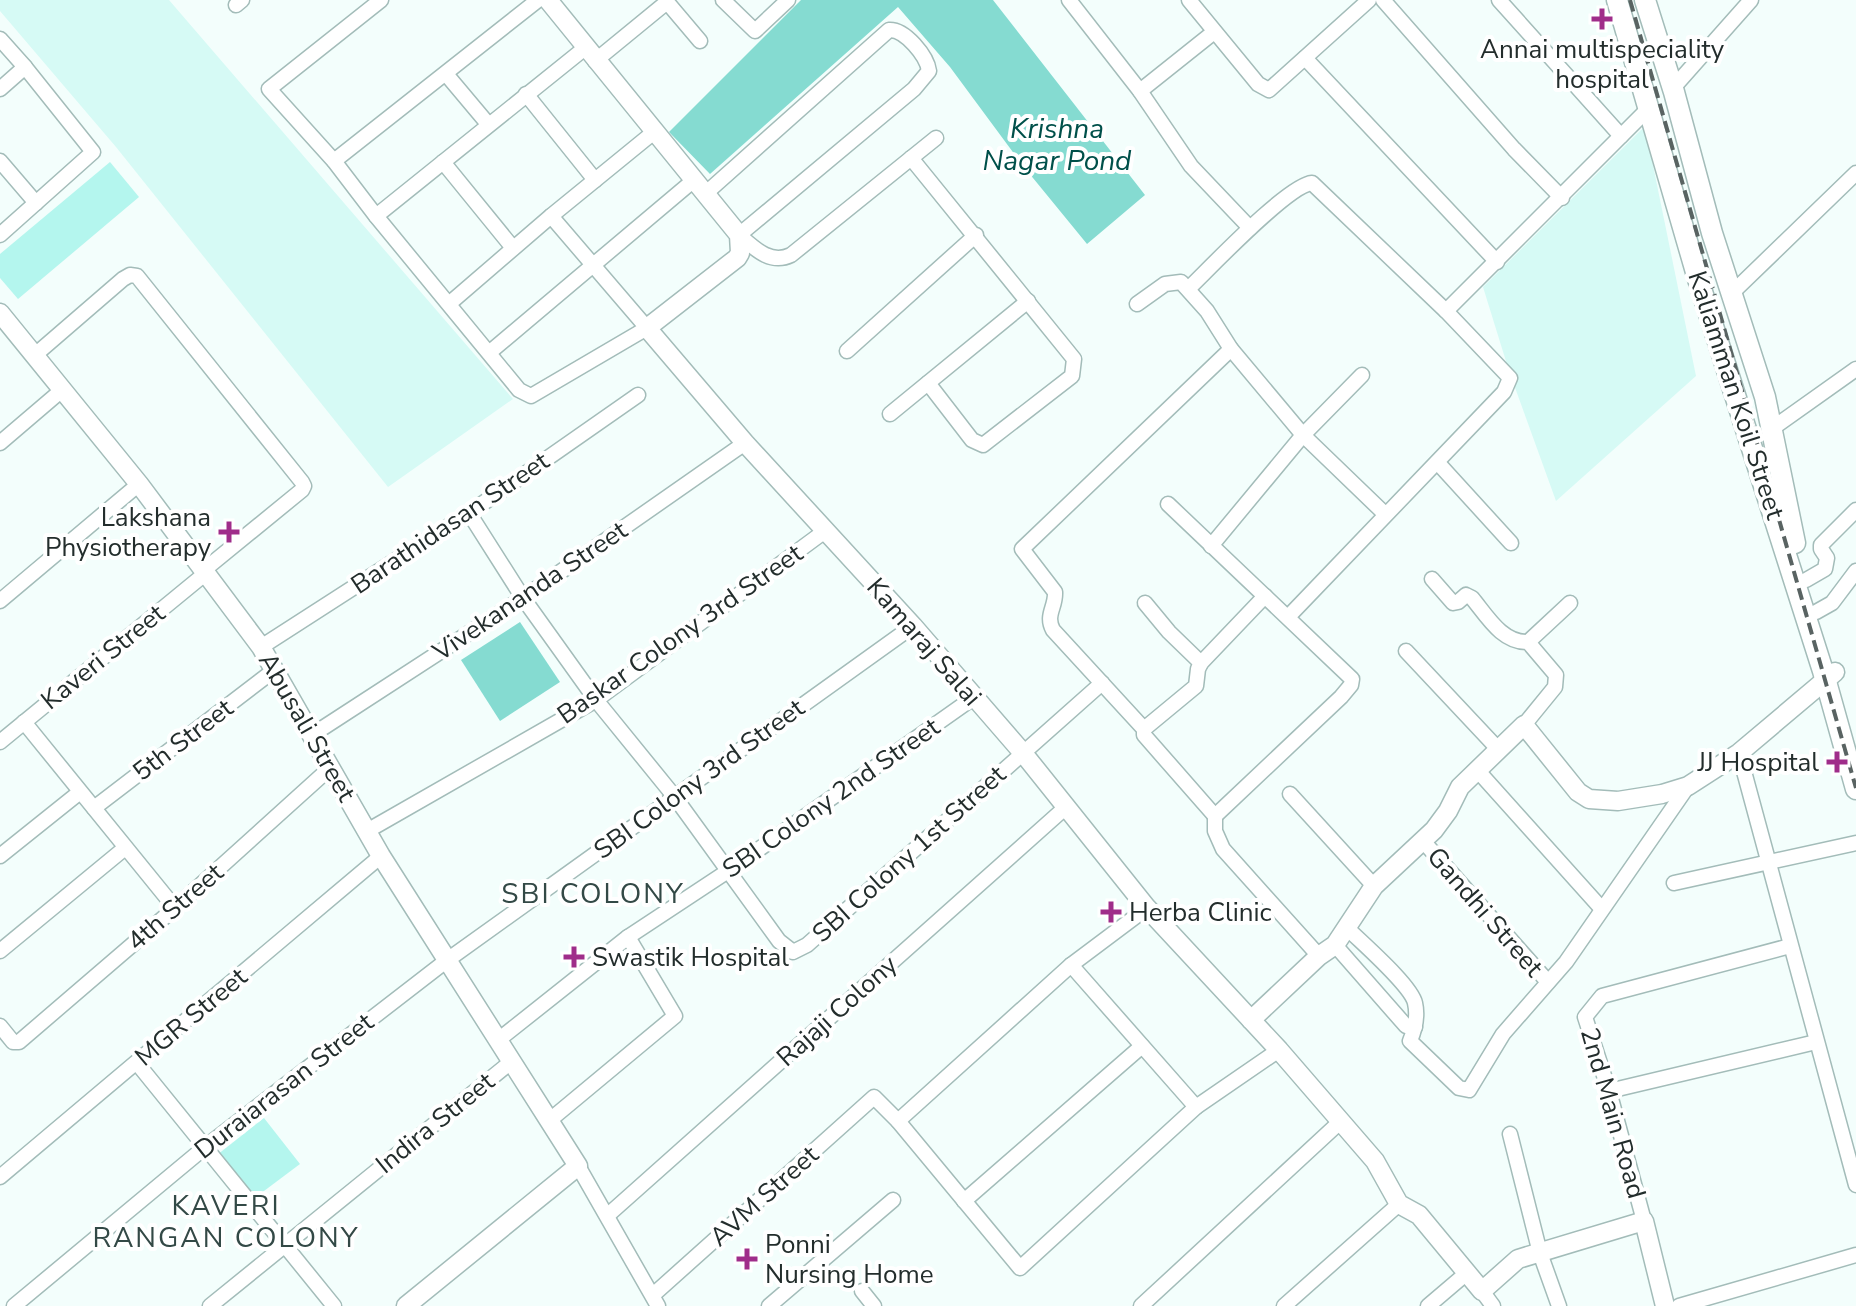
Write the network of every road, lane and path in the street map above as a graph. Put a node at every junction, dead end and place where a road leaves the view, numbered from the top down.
1 (381, 0) edge
2 (538, 0) edge
3 (548, 0) edge
4 (723, 0) edge
5 (788, 0) edge
6 (1069, 0) edge
7 (1189, 0) edge
8 (1369, 0) edge
9 (1383, 0) edge
10 (1499, 0) edge
11 (1617, 0) edge
12 (1645, 0) edge
13 (1751, 0) edge
14 (1214, 32) junction
15 (0, 39) edge
16 (700, 41) dead end
17 (590, 54) junction
18 (1305, 58) junction
19 (25, 67) junction
20 (446, 74) junction
21 (1673, 88) junction
22 (0, 89) edge
23 (1140, 91) junction
24 (526, 94) junction
25 (1648, 109) junction
26 (488, 124) junction
27 (654, 132) junction
28 (1621, 136) junction
29 (936, 138) dead end
30 (911, 158) junction
31 (0, 161) edge
32 (334, 161) junction
33 (443, 162) junction
34 (1856, 173) edge
35 (595, 180) junction
36 (704, 187) junction
37 (1562, 198) junction
38 (36, 203) junction
39 (376, 216) junction
40 (551, 216) junction
41 (1250, 228) junction
42 (743, 231) junction
43 (0, 235) edge
44 (976, 235) junction
45 (513, 248) junction
46 (1497, 262) junction
47 (592, 264) junction
48 (1188, 289) junction
49 (1732, 293) junction
50 (1028, 301) junction
51 (450, 303) junction
52 (1137, 304) dead end
53 (1446, 311) junction
54 (0, 313) edge
55 (647, 328) junction
56 (1231, 349) junction
57 (847, 351) dead end
58 (490, 352) junction
59 (35, 355) junction
60 (1856, 369) edge
61 (1362, 375) dead end
62 (928, 383) junction
63 (62, 390) junction
64 (638, 395) dead end
65 (890, 414) dead end
66 (1773, 428) junction
67 (1303, 435) junction
68 (0, 443) edge
69 (745, 443) junction
70 (1438, 463) junction
71 (139, 484) junction
72 (1168, 504) dead end
73 (1856, 510) edge
74 (469, 513) junction
75 (1385, 514) junction
76 (825, 531) junction
77 (1511, 543) dead end
78 (1211, 546) junction
79 (205, 571) junction
80 (1856, 571) edge
81 (1432, 579) dead end
82 (1806, 580) junction
83 (1265, 596) junction
84 (523, 598) junction
85 (0, 601) edge
86 (1145, 603) dead end
87 (1570, 603) dead end
88 (1816, 612) junction
89 (1288, 617) junction
90 (913, 626) junction
91 (1528, 642) junction
92 (261, 647) junction
93 (1406, 651) dead end
94 (1201, 663) junction
95 (273, 671) junction
96 (1830, 675) junction
97 (1102, 683) junction
98 (973, 698) junction
99 (596, 700) junction
100 (24, 722) junction
101 (1524, 725) junction
102 (1144, 729) junction
103 (312, 735) junction
104 (0, 742) edge
105 (1853, 748) edge
106 (1499, 750) junction
107 (1023, 753) junction
108 (1739, 753) junction
109 (330, 768) junction
110 (1478, 771) junction
111 (1688, 786) junction
112 (1856, 789) edge
113 (80, 792) junction
114 (1290, 794) dead end
115 (674, 796) junction
116 (1066, 807) junction
117 (94, 808) junction
118 (1215, 816) junction
119 (367, 831) junction
120 (1423, 841) junction
121 (1856, 843) edge
122 (125, 848) junction
123 (0, 856) edge
124 (381, 856) junction
125 (1769, 862) junction
126 (728, 871) junction
127 (1674, 883) dead end
128 (1374, 886) junction
129 (175, 908) junction
130 (1147, 908) junction
131 (1601, 908) junction
132 (1347, 928) junction
133 (628, 937) junction
134 (1335, 945) junction
135 (1790, 946) junction
136 (0, 951) edge
137 (1319, 956) junction
138 (446, 961) junction
139 (1071, 965) junction
140 (1548, 982) junction
141 (1251, 1020) junction
142 (0, 1026) edge
143 (1415, 1027) junction
144 (497, 1041) junction
145 (1816, 1042) junction
146 (1142, 1046) junction
147 (1279, 1050) junction
148 (511, 1062) junction
149 (137, 1063) junction
150 (1609, 1091) junction
151 (1196, 1107) junction
152 (550, 1120) junction
153 (898, 1121) junction
154 (1341, 1121) junction
155 (1510, 1134) dead end
156 (204, 1148) junction
157 (578, 1166) junction
158 (0, 1177) edge
159 (1856, 1185) edge
160 (893, 1200) dead end
161 (964, 1201) junction
162 (1399, 1204) junction
163 (608, 1215) junction
164 (1644, 1221) junction
165 (283, 1246) junction
166 (1540, 1253) junction
167 (1856, 1255) edge
168 (1468, 1272) junction
169 (862, 1291) dead end
170 (1488, 1299) edge
171 (656, 1301) edge
172 (14, 1306) edge
173 (210, 1306) edge
174 (334, 1306) edge
175 (406, 1306) edge
176 (769, 1306) edge
177 (874, 1306) edge
178 (1141, 1306) edge
179 (1284, 1306) edge
180 (1428, 1306) edge
181 (1559, 1306) edge
182 (1665, 1306) edge
183 (1679, 1306) edge

1 - 32 street
2 - 20 street
3 - 17 street
4 - 5 street
6 - 23 street
7 - 14 street
8 - 18 street
9 - 37 street
10 - 28 street
11 - 25 main road, Kaliamman Koil Street
12 - 21 main road, Kaliamman Koil Street
13 - 21 street
14 - 18 street
14 - 23 street
15 - 19 street
16 - 17 street
17 - 24 street
17 - 27 street
18 - 46 street
19 - 22 street
19 - 38 street
20 - 26 street
20 - 32 street
21 - 49 main road, Kaliamman Koil Street
23 - 41 street
24 - 26 street
24 - 35 street
25 - 28 street
25 - 96 main road, Kaliamman Koil Street
26 - 33 street
27 - 35 street
27 - 36 street
28 - 37 street
29 - 30 street
30 - 42 street
30 - 44 street
31 - 38 street
32 - 39 street
33 - 39 street
33 - 45 street
34 - 49 street
35 - 40 street
36 - 42 street
36 - 42 street
36 - 47 street
37 - 46 street
38 - 43 street
39 - 51 street
40 - 45 street
40 - 47 street
41 - 48 street
41 - 53 street
42 - 55 street
44 - 50 street
44 - 57 street
45 - 51 street
46 - 53 street
47 - 55 street
47 - 58 street
48 - 52 street
48 - 56 street
49 - 66 main road, Kaliamman Koil Street
50 - 62 street
50 - 62 street
51 - 58 street
53 - 70 street
54 - 59 street, Abusali Street
55 - 58 street
55 - 69 street, Kamaraj Salai
56 - 67 street
56 - 97 street
59 - 63 street, Abusali Street
59 - 79 street, Kaveri Street
60 - 66 street
61 - 67 street
62 - 65 street
63 - 68 street
63 - 71 street, Abusali Street
64 - 74 street, Barathidasan Street
66 - 82 main road, Kaliamman Koil Street
67 - 75 street
67 - 78 street
69 - 76 street, Kamaraj Salai
69 - 84 street, Vivekananda Street
70 - 75 street
70 - 77 street
71 - 79 street, Abusali Street
71 - 85 street
72 - 78 street
73 - 82 street
74 - 84 street
74 - 92 street, Barathidasan Street
75 - 89 street
76 - 90 street, Kamaraj Salai
76 - 99 street, Baskar Colony 3rd Street
78 - 83 street
79 - 92 street, Abusali Street
79 - 100 street, Kaveri Street
80 - 88 street
81 - 91 street
82 - 88 main road, Kaliamman Koil Street
83 - 89 street
83 - 94 street
84 - 99 street
84 - 103 street, Vivekananda Street
86 - 94 street
87 - 91 street
88 - 96 main road, Kaliamman Koil Street
89 - 118 street
90 - 98 street, Kamaraj Salai
90 - 115 street, SBI Colony 3rd Street
91 - 101 street
92 - 95 street, Abusali Street
93 - 106 street
94 - 102 street
95 - 103 street, Abusali Street
95 - 117 street, 5th Street
96 - 105 main road, Kaliamman Koil Street
96 - 108 street
97 - 102 street
97 - 107 street, SBI Colony 1st Street
98 - 107 street, Kamaraj Salai
98 - 126 street, SBI Colony 2nd Street
99 - 115 street
99 - 119 street, Baskar Colony 3rd Street
100 - 104 street, Kaveri Street
100 - 113 street
101 - 106 street
101 - 111 street
102 - 118 street
103 - 109 street, Abusali Street
105 - 112 main road, Kaliamman Koil Street
106 - 110 street
107 - 116 street, Kamaraj Salai
107 - 126 street, SBI Colony 1st Street
108 - 111 street
108 - 125 street
109 - 119 street, Abusali Street
109 - 129 street, 4th Street
110 - 120 street
110 - 131 street
111 - 131 street
113 - 117 street
113 - 123 street
114 - 128 street
115 - 126 street
115 - 138 street, SBI Colony 3rd Street
116 - 130 street, Kamaraj Salai
116 - 163 street, Rajaji Colony
117 - 122 street
118 - 137 street
119 - 124 street, Abusali Street
120 - 128 street
120 - 140 street, Gandhi Street
121 - 125 street
122 - 129 street
122 - 136 street
124 - 138 street, Abusali Street
124 - 149 street, MGR Street
125 - 127 street
125 - 135 street
126 - 133 street, SBI Colony 2nd Street
128 - 132 street
129 - 142 street, 4th Street
130 - 139 street
130 - 141 street, Kamaraj Salai
131 - 140 street
132 - 134 street
132 - 143 street
133 - 144 street, SBI Colony 2nd Street
133 - 152 street
134 - 137 street
134 - 143 street
135 - 145 street
135 - 150 street, 2nd Main Road
137 - 141 street
138 - 144 street, Abusali Street
138 - 156 street, Duraiarasan Street
139 - 146 street
139 - 153 street
140 - 143 street
141 - 147 street, Kamaraj Salai
144 - 148 street, Abusali Street
145 - 150 street
145 - 159 street
146 - 151 street
146 - 161 street
147 - 151 street
147 - 154 street, Kamaraj Salai
148 - 152 street, Abusali Street
148 - 165 street, Indira Street
149 - 156 street
149 - 158 street, MGR Street
150 - 164 street, 2nd Main Road
151 - 161 street
152 - 157 street, Abusali Street
153 - 161 street
153 - 171 street, AVM Street
154 - 162 street, Kamaraj Salai
154 - 178 street
155 - 166 street
156 - 165 street
156 - 172 street, Duraiarasan Street
157 - 163 street
157 - 175 street
160 - 176 street
162 - 168 street, Kamaraj Salai
162 - 179 street
163 - 171 street
164 - 166 street
164 - 182 street
165 - 173 street, Indira Street
165 - 174 street
166 - 170 street
166 - 181 street
167 - 183 street
168 - 170 street, Kamaraj Salai
168 - 180 street
169 - 177 street

